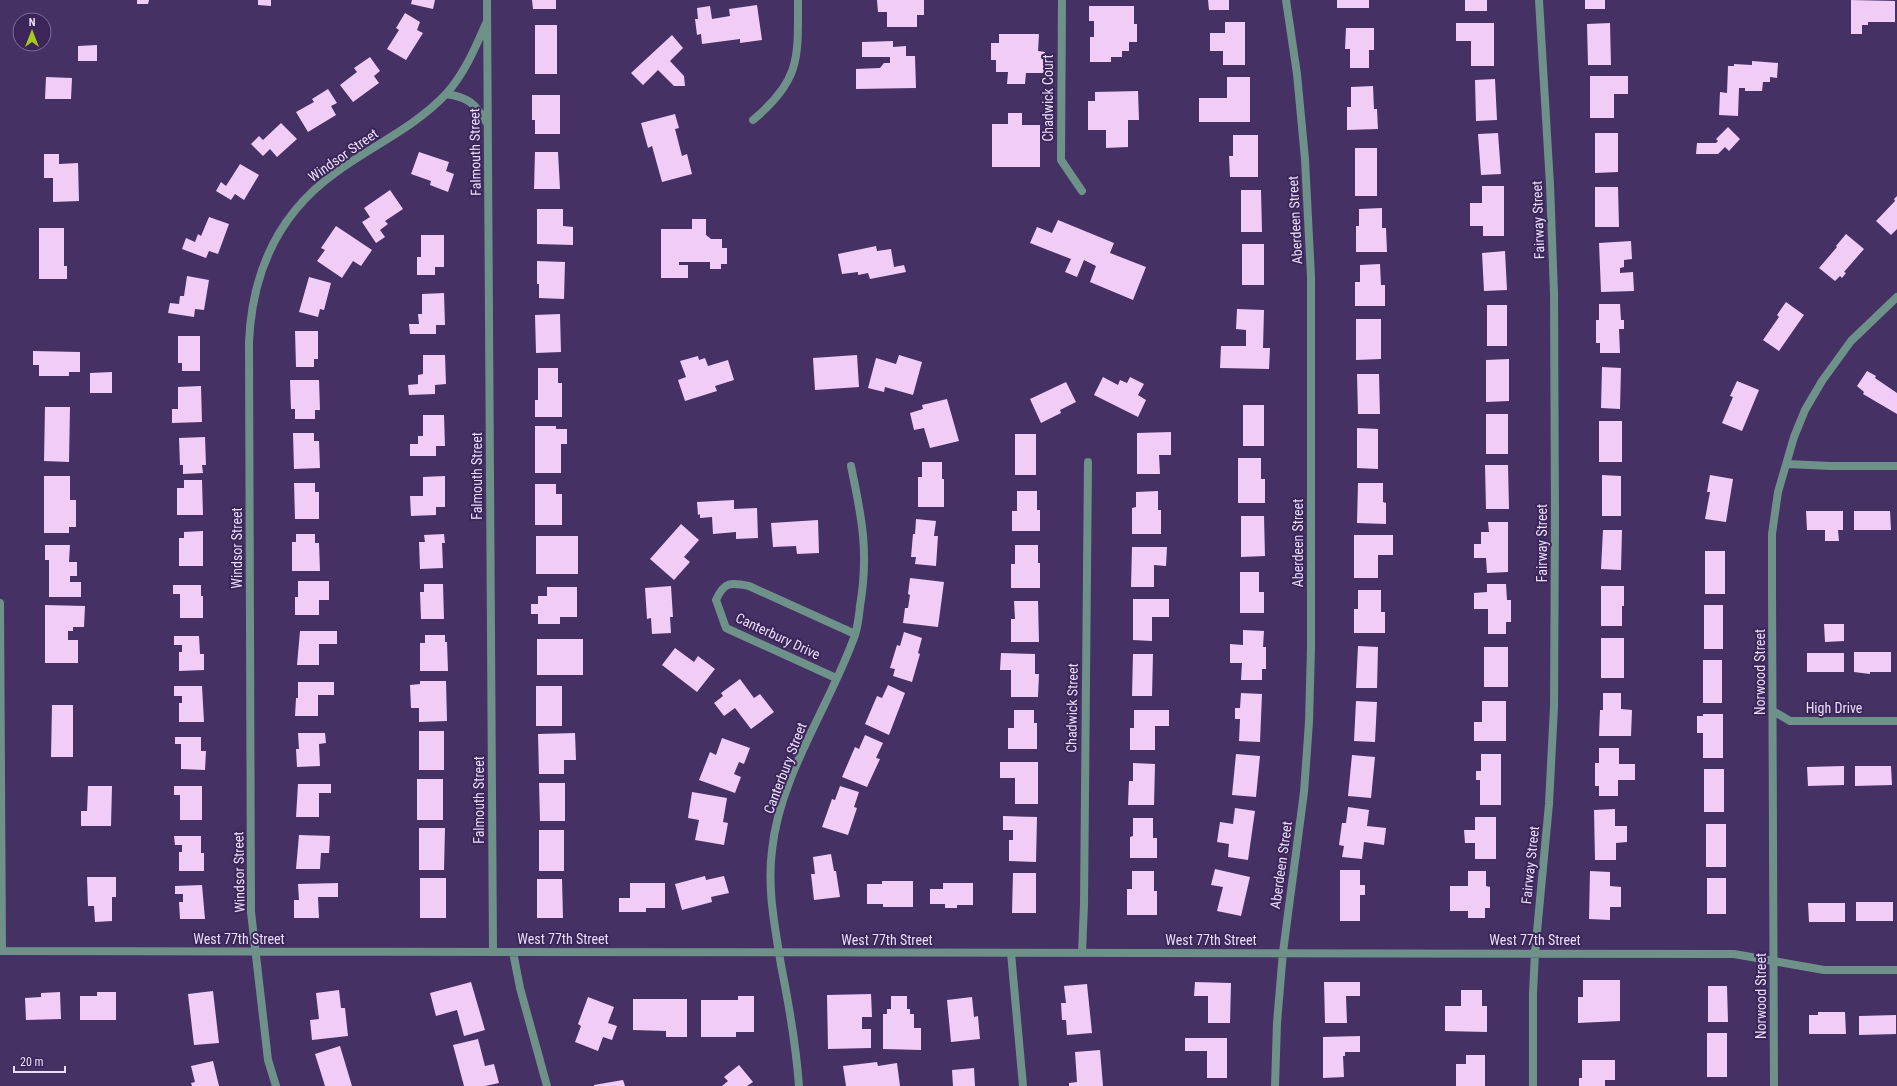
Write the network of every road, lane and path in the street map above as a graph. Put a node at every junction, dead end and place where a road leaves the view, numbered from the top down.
1 (487, 0) edge
2 (798, 0) edge
3 (1062, 0) edge
4 (1286, 0) edge
5 (1539, 0) edge
6 (487, 21) junction
7 (446, 94) junction
8 (753, 120) dead end
9 (487, 123) junction
10 (1082, 191) dead end
11 (1897, 297) edge
12 (1088, 462) dead end
13 (1787, 464) junction
14 (850, 466) dead end
15 (1897, 466) edge
16 (0, 603) edge
17 (855, 634) junction
18 (836, 678) junction
19 (1773, 711) junction
20 (1897, 721) edge
21 (1, 951) edge
22 (256, 952) junction
23 (493, 952) junction
24 (513, 952) junction
25 (779, 952) junction
26 (1283, 952) junction
27 (1011, 953) junction
28 (1082, 953) junction
29 (1535, 953) junction
30 (1774, 961) junction
31 (1897, 970) edge
32 (276, 1086) edge
33 (547, 1086) edge
34 (800, 1086) edge
35 (1023, 1086) edge
36 (1275, 1086) edge
37 (1532, 1086) edge
38 (1774, 1086) edge

1 - 6 street, Falmouth Street
2 - 8 street
3 - 10 street, Chadwick Court
4 - 26 street, Aberdeen Street
5 - 29 street, Fairway Street
6 - 7 street, Windsor Street
6 - 9 street, Falmouth Street
7 - 9 street
7 - 22 street, Windsor Street
9 - 23 street, Falmouth Street
11 - 13 street, Norwood Street
12 - 28 street, Chadwick Street
13 - 15 street
13 - 19 street, Norwood Street
14 - 17 street, Canterbury Street
16 - 21 street
17 - 18 street, Canterbury Street
17 - 18 street, Canterbury Drive
18 - 25 street, Canterbury Street
19 - 20 street, High Drive
19 - 30 street, Norwood Street
21 - 22 street, West 77th Street
22 - 23 street, West 77th Street
22 - 32 street, Windsor Street
23 - 24 street, West 77th Street
24 - 25 street, West 77th Street
24 - 33 street
25 - 27 street, West 77th Street
25 - 34 street, Canterbury Street
26 - 28 street, West 77th Street
26 - 29 street, West 77th Street
26 - 36 street, Aberdeen Street
27 - 28 street, West 77th Street
27 - 35 street
29 - 30 street, West 77th Street
29 - 37 street, Fairway Street
30 - 31 street, West 77th Street
30 - 38 street, Norwood Street

